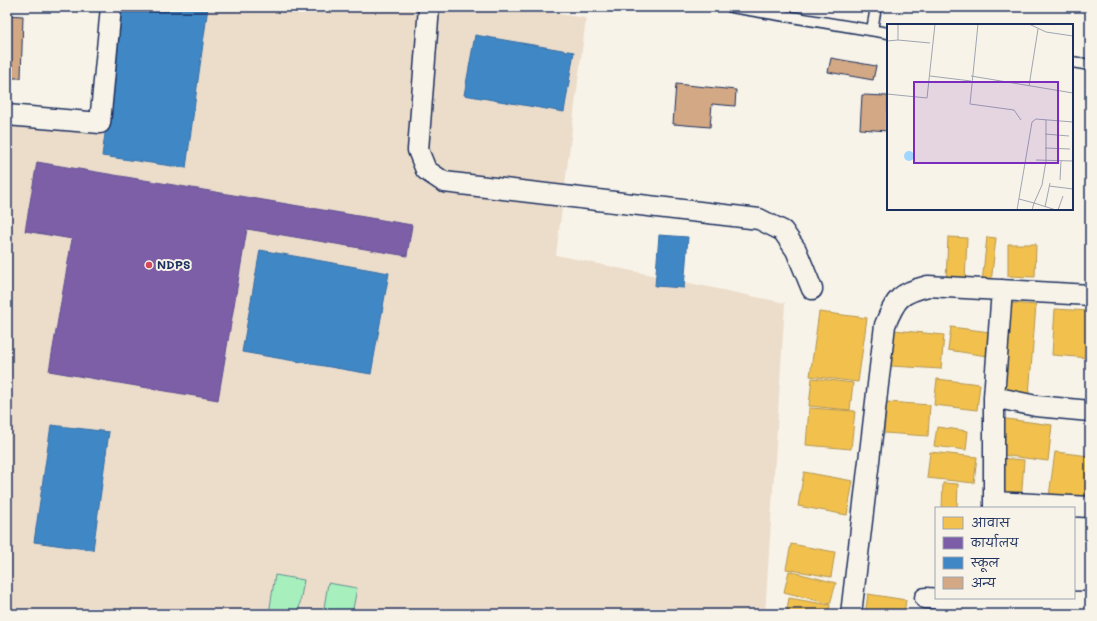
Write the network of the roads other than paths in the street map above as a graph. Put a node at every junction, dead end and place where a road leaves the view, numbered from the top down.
1 (111, 7) edge
2 (429, 7) edge
3 (730, 7) edge
4 (876, 7) edge
5 (872, 30) junction
6 (887, 33) edge
7 (1073, 62) edge
8 (1090, 65) edge
9 (7, 115) edge
10 (812, 289) dead end
11 (1002, 290) junction
12 (1090, 295) edge
13 (994, 397) junction
14 (1090, 411) edge
15 (994, 505) edge
16 (1090, 507) edge
17 (925, 598) dead end
18 (935, 599) edge
19 (938, 599) edge
20 (1090, 602) edge
21 (1000, 604) edge
22 (851, 614) edge

1 - 9 street
2 - 10 street
3 - 5 lane
4 - 5 lane
5 - 6 lane
7 - 8 lane
11 - 12 street
11 - 13 street
11 - 22 street
13 - 14 street
13 - 15 street
15 - 16 street
17 - 18 street
19 - 21 street
20 - 21 street

